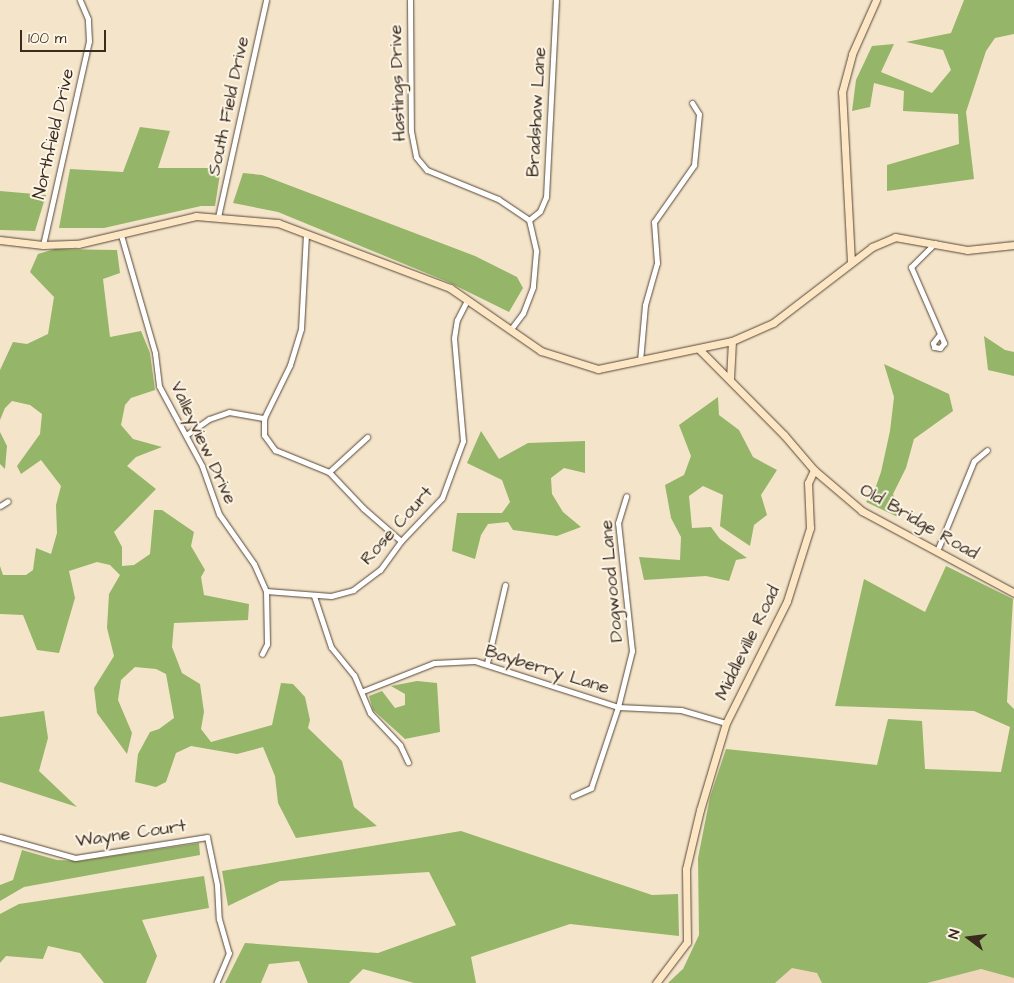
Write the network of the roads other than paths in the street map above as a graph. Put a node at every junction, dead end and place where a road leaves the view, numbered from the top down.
1 (80, 0) edge
2 (266, 0) edge
3 (410, 0) edge
4 (556, 0) edge
5 (876, 0) edge
6 (692, 103) dead end
7 (218, 217) junction
8 (529, 220) junction
9 (306, 234) junction
10 (121, 235) junction
11 (0, 240) edge
12 (936, 243) junction
13 (43, 245) junction
14 (1014, 245) edge
15 (852, 262) junction
16 (467, 300) junction
17 (511, 329) junction
18 (940, 334) dead end
19 (732, 341) junction
20 (699, 349) junction
21 (640, 361) junction
22 (730, 380) junction
23 (264, 418) junction
24 (186, 436) junction
25 (367, 437) dead end
26 (987, 450) dead end
27 (814, 470) junction
28 (330, 472) junction
29 (626, 496) dead end
30 (8, 501) dead end
31 (0, 506) edge
32 (401, 541) junction
33 (937, 550) junction
34 (505, 585) dead end
35 (266, 591) junction
36 (1014, 593) edge
37 (314, 596) junction
38 (262, 654) dead end
39 (488, 664) junction
40 (363, 691) junction
41 (618, 707) junction
42 (726, 723) junction
43 (408, 762) dead end
44 (573, 796) dead end
45 (0, 837) edge
46 (216, 983) edge
47 (656, 983) edge

1 - 13 street, Northfield Drive
2 - 7 street, South Field Drive
3 - 8 street, Hastings Drive
4 - 8 street, Bradshaw Lane
5 - 15 street
6 - 21 street
7 - 9 street
7 - 10 street
8 - 17 street
9 - 16 street
9 - 23 street
10 - 13 street
10 - 24 street, Valleyview Drive
11 - 13 street
12 - 14 street
12 - 15 street
12 - 18 street
15 - 19 street
16 - 17 street
16 - 32 street, Rose Court
17 - 21 street
19 - 20 street
19 - 22 street
20 - 21 street
20 - 22 street
22 - 27 street
23 - 24 street
23 - 28 street
24 - 35 street, Valleyview Drive
25 - 28 street
26 - 33 street
27 - 33 street, Old Bridge Road
27 - 42 street, Middleville Road
28 - 32 street
29 - 41 street, Dogwood Lane
30 - 31 street
32 - 37 street, Rose Court
33 - 36 street, Old Bridge Road
34 - 39 street
35 - 37 street, Rose Court
35 - 38 street, Valleyview Drive
37 - 40 street
39 - 40 street, Bayberry Lane
39 - 41 street, Bayberry Lane
40 - 43 street
41 - 42 street, Bayberry Lane
41 - 44 street, Dogwood Lane
42 - 47 street, Middleville Road
45 - 46 street, Wayne Court

